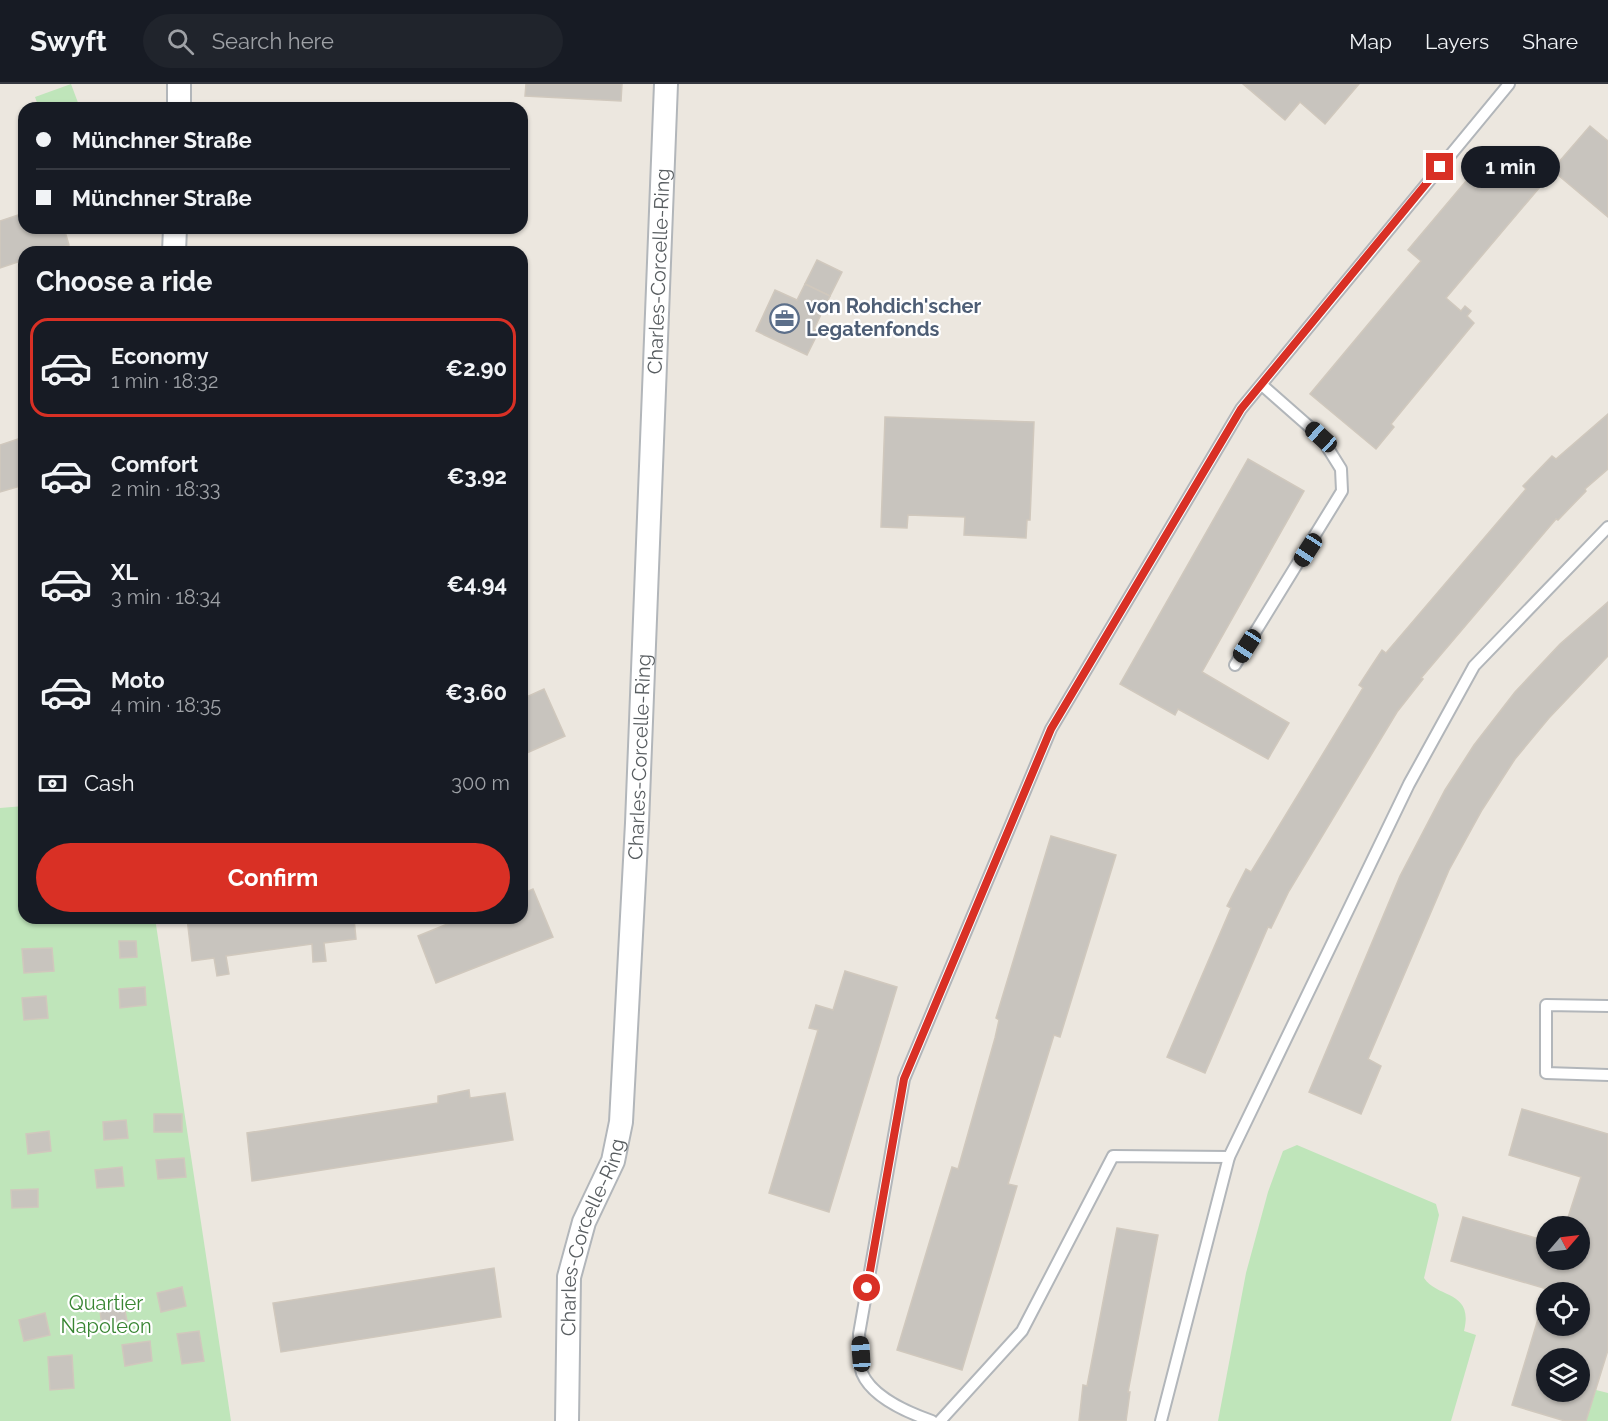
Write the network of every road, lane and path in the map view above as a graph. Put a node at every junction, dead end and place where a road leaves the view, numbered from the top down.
1 (179, 84) edge
2 (666, 84) edge
3 (1509, 84) edge
4 (178, 102) edge
5 (1262, 385) junction
6 (1608, 527) edge
7 (1235, 665) dead end
8 (1608, 1006) edge
9 (1608, 1075) edge
10 (1229, 1157) junction
11 (567, 1421) edge
12 (932, 1421) edge
13 (940, 1421) edge
14 (1161, 1421) edge

1 - 4 street
2 - 11 street, Charles-Corcelle-Ring
3 - 5 lane
5 - 7 lane
5 - 12 lane
6 - 10 lane
8 - 9 lane
10 - 13 lane
10 - 14 lane

